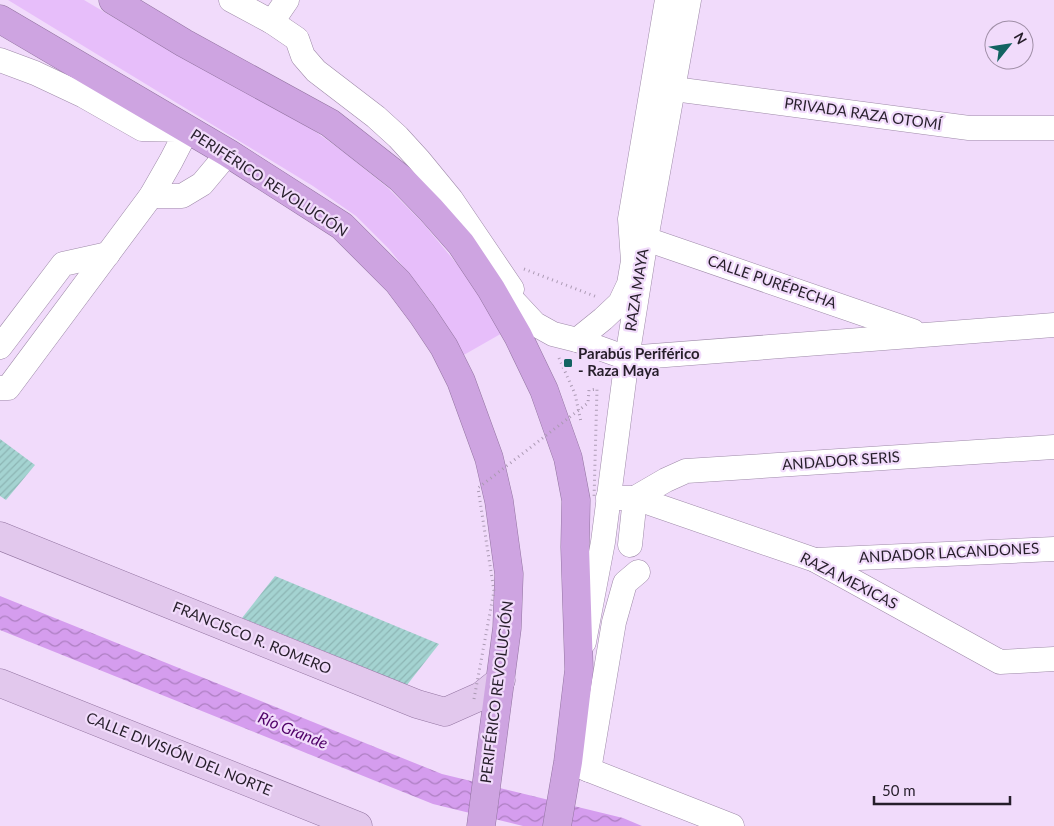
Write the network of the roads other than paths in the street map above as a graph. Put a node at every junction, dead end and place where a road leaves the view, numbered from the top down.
1 (113, 0) edge
2 (231, 0) edge
3 (287, 0) edge
4 (667, 0) edge
5 (689, 0) edge
6 (0, 19) edge
7 (272, 22) junction
8 (0, 60) edge
9 (674, 89) junction
10 (1054, 128) edge
11 (187, 130) junction
12 (228, 153) junction
13 (151, 196) junction
14 (630, 219) junction
15 (646, 239) junction
16 (461, 244) junction
17 (108, 254) junction
18 (535, 324) junction
19 (1054, 325) edge
20 (923, 334) junction
21 (577, 340) junction
22 (0, 347) edge
23 (627, 358) junction
24 (0, 388) edge
25 (1054, 447) edge
26 (635, 498) junction
27 (601, 499) junction
28 (0, 536) edge
29 (1054, 548) edge
30 (815, 560) junction
31 (1054, 659) edge
32 (579, 670) junction
33 (501, 680) junction
34 (0, 683) edge
35 (578, 766) junction
36 (358, 826) edge
37 (481, 826) edge
38 (557, 826) edge
39 (732, 826) edge

1 - 16 highway
2 - 7 street
3 - 7 street
4 - 14 street, RAZA MAYA
5 - 9 street, RAZA MAYA
6 - 11 highway, PERIFÉRICO REVOLUCIÓN
7 - 18 street
8 - 11 street
9 - 10 street, PRIVADA RAZA OTOMÍ
9 - 15 street, RAZA MAYA
11 - 12 highway, PERIFÉRICO REVOLUCIÓN
11 - 13 street
12 - 13 street
12 - 33 highway, PERIFÉRICO REVOLUCIÓN
13 - 17 street
14 - 15 street
14 - 21 street, RAZA MAYA
15 - 20 street, CALLE PURÉPECHA
15 - 23 street, RAZA MAYA
16 - 18 street
16 - 32 highway
17 - 22 street
17 - 24 street
18 - 21 street
19 - 20 street, CALLE PURÉPECHA
20 - 23 street, CALLE PURÉPECHA
21 - 23 street
23 - 27 street, RAZA MAYA
25 - 26 street, ANDADOR SERIS
26 - 27 street, RAZA MEXICAS
26 - 30 street, RAZA MEXICAS
26 - 35 street
27 - 32 street, RAZA MAYA
28 - 33 main road, FRANCISCO R. ROMERO
29 - 30 street, ANDADOR LACANDONES
30 - 31 street, RAZA MEXICAS
32 - 35 highway
33 - 37 highway, PERIFÉRICO REVOLUCIÓN
34 - 36 main road, CALLE DIVISIÓN DEL NORTE
35 - 38 highway
35 - 39 street

